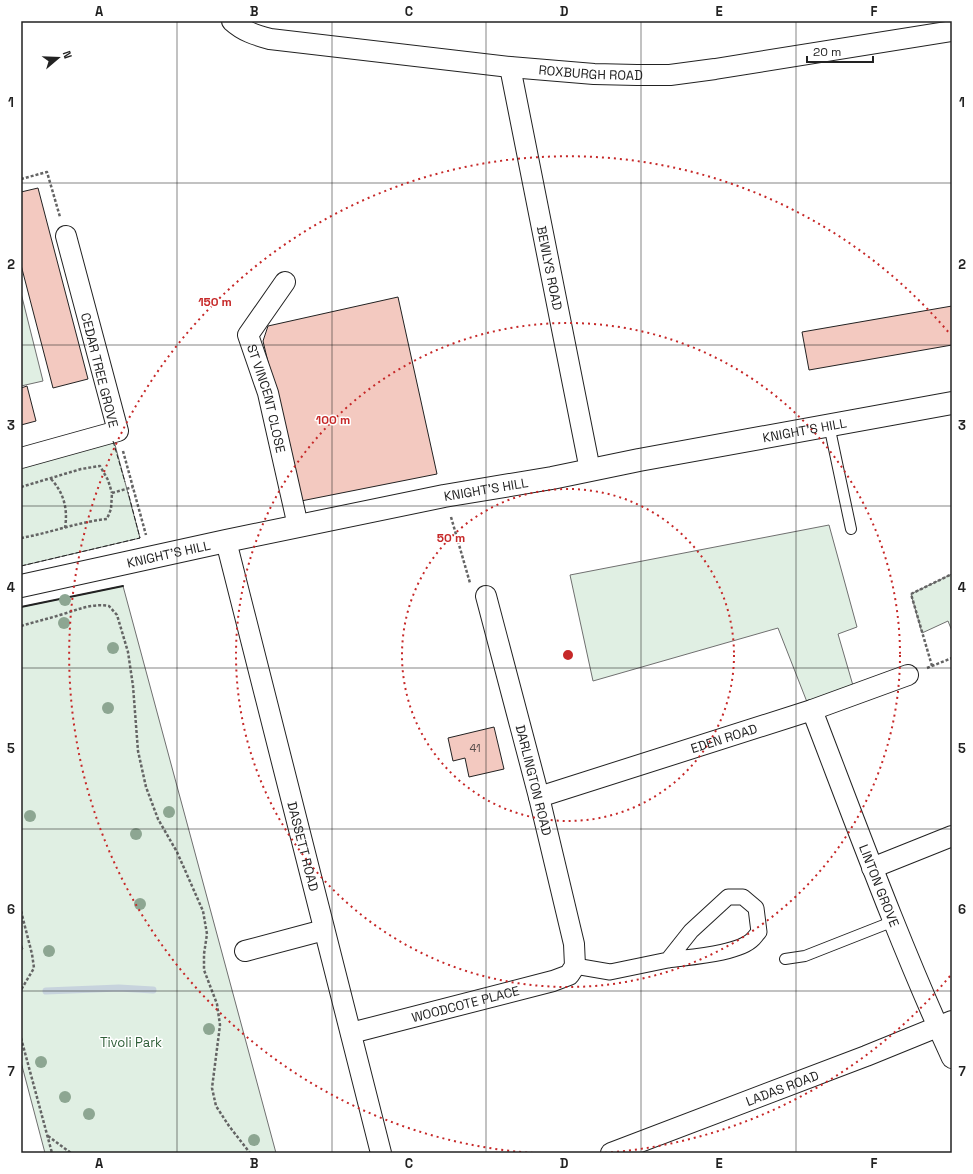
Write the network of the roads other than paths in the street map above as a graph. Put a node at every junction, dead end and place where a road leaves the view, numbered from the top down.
1 (232, 21) edge
2 (952, 31) edge
3 (510, 67) junction
4 (66, 236) road end
5 (285, 282) dead end
6 (952, 403) edge
7 (829, 425) junction
8 (21, 458) edge
9 (590, 470) junction
10 (298, 526) junction
11 (850, 529) dead end
12 (226, 541) junction
13 (21, 586) edge
14 (486, 596) road end
15 (908, 675) road end
16 (812, 710) junction
17 (539, 797) junction
18 (952, 836) edge
19 (872, 868) junction
20 (894, 921) junction
21 (324, 930) junction
22 (245, 951) dead end
23 (785, 959) dead end
24 (668, 960) junction
25 (575, 966) junction
26 (945, 1024) edge
27 (351, 1033) junction
28 (952, 1058) edge
29 (381, 1153) edge
30 (611, 1153) edge

1 - 3 street, ROXBURGH ROAD
2 - 3 street, ROXBURGH ROAD
3 - 9 street, BEWLYS ROAD
4 - 8 street, CEDAR TREE GROVE
5 - 10 street, ST VINCENT CLOSE
6 - 7 main road, KNIGHT'S HILL
7 - 9 main road, KNIGHT'S HILL
7 - 11 lane
9 - 10 main road, KNIGHT'S HILL
10 - 12 main road, KNIGHT'S HILL
12 - 13 main road, KNIGHT'S HILL
12 - 21 street, DASSETT ROAD
14 - 17 street, DARLINGTON ROAD
15 - 16 street, EDEN ROAD
16 - 17 street, EDEN ROAD
16 - 19 street, LINTON GROVE
17 - 25 street, DARLINGTON ROAD
18 - 19 street
19 - 20 street, LINTON GROVE
20 - 23 lane
20 - 26 street, LINTON GROVE
21 - 22 street
21 - 27 street, DASSETT ROAD
24 - 24 street
24 - 25 street
25 - 27 street, WOODCOTE PLACE
26 - 28 street, LINTON GROVE
26 - 30 street, LADAS ROAD
27 - 29 street, DASSETT ROAD

